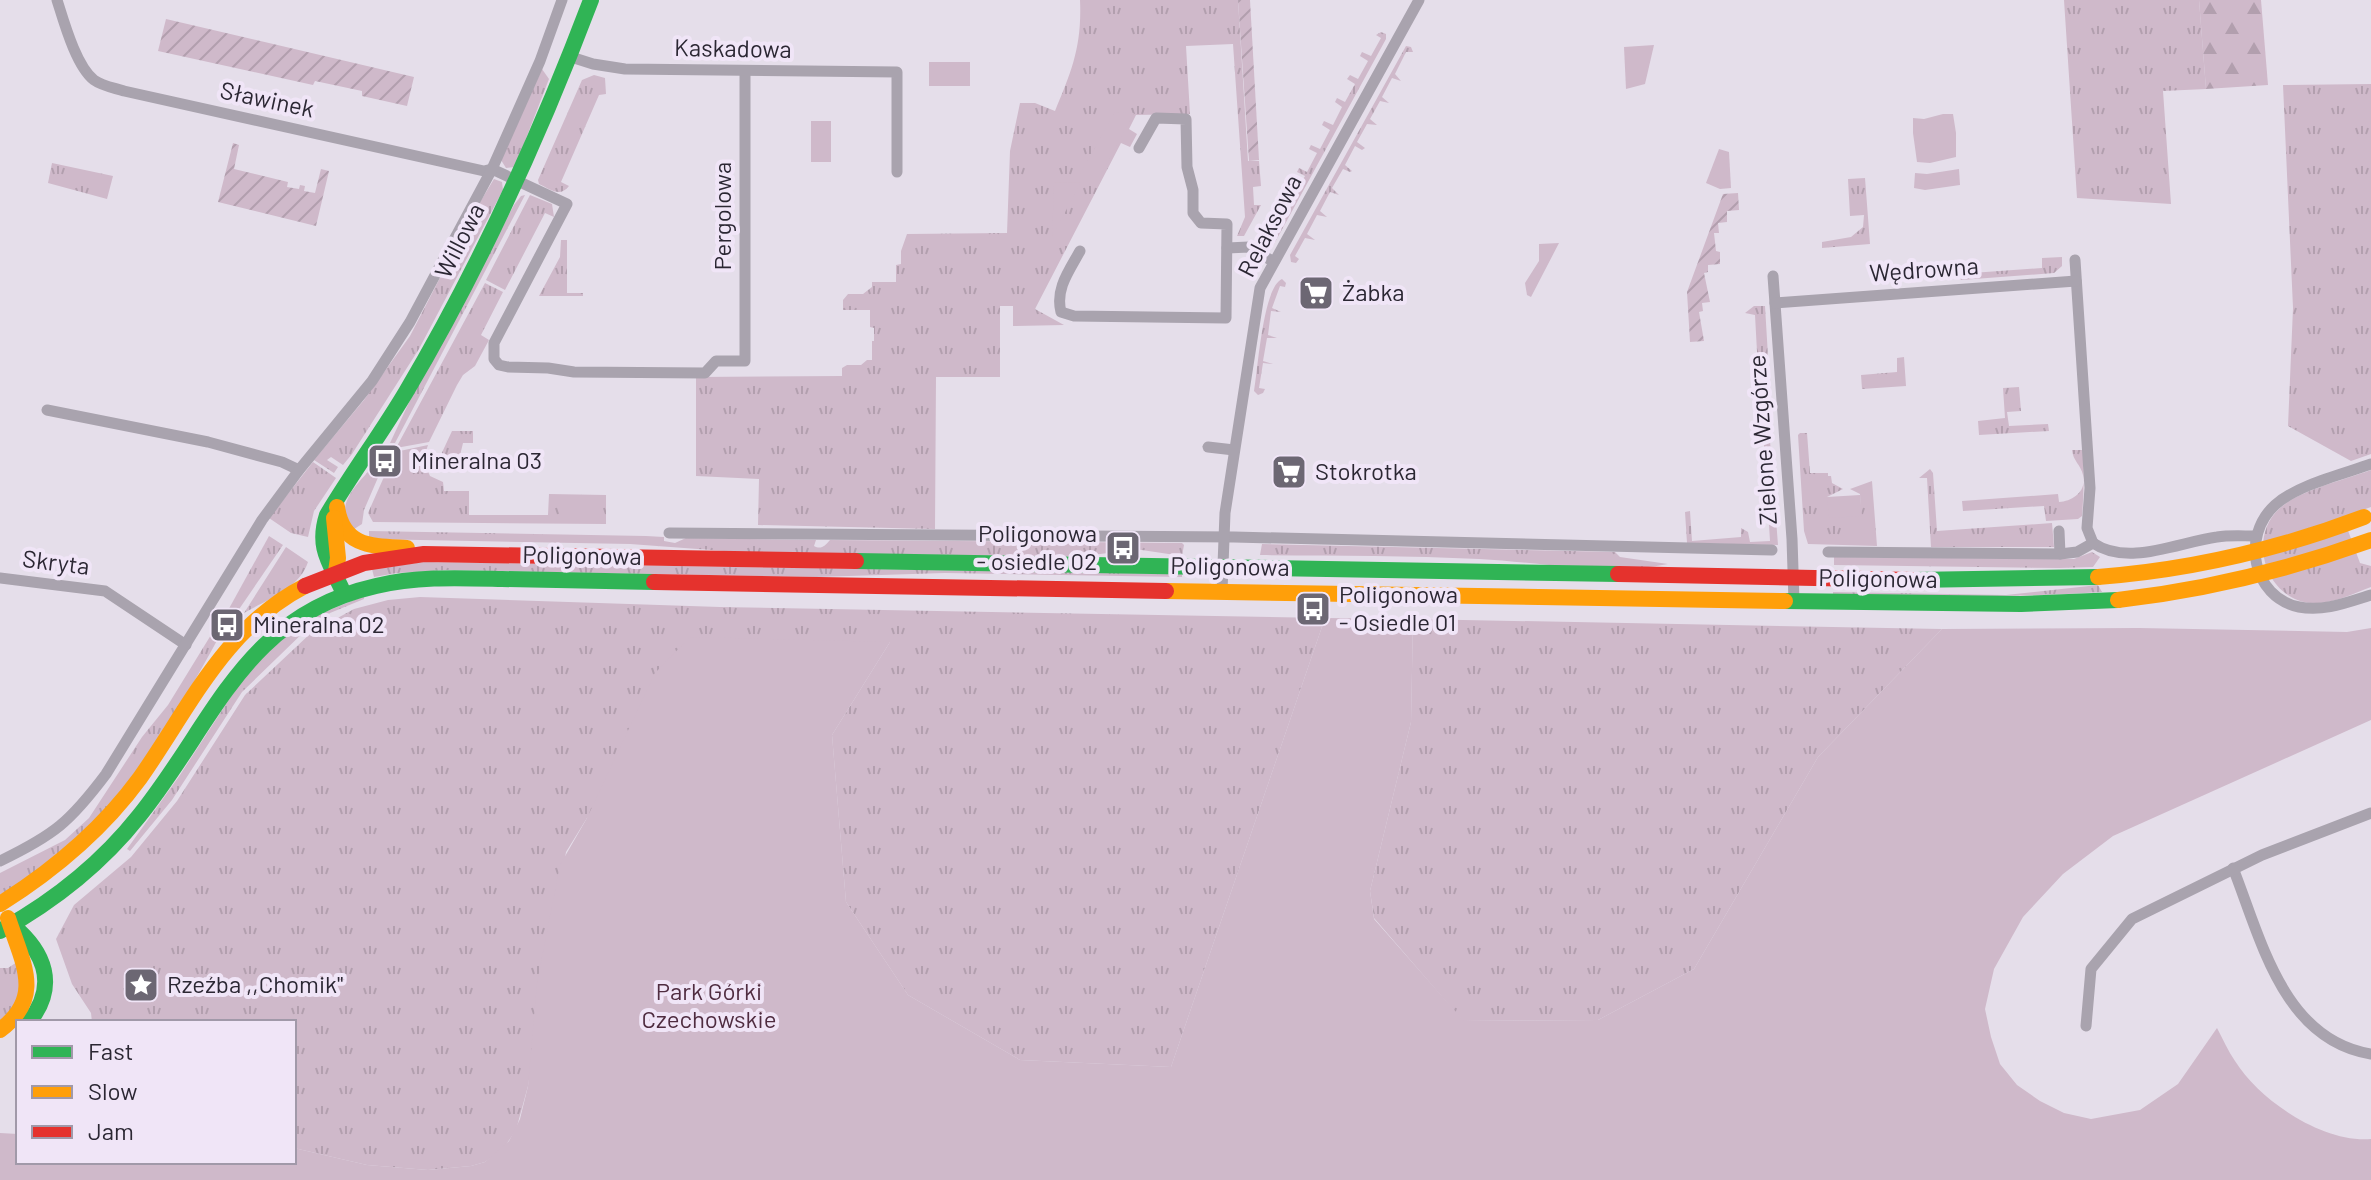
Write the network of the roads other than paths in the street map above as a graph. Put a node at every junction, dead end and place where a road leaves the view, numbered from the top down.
1 (57, 0) edge
2 (562, 0) edge
3 (591, 0) edge
4 (1419, 0) edge
5 (571, 57) junction
6 (745, 71) junction
7 (1139, 148) dead end
8 (492, 169) junction
9 (897, 172) dead end
10 (518, 180) junction
11 (1227, 248) junction
12 (1080, 251) dead end
13 (2075, 260) dead end
14 (1274, 262) junction
15 (1773, 276) dead end
16 (2076, 281) junction
17 (1775, 303) junction
18 (745, 361) joint
19 (47, 410) dead end
20 (1208, 447) dead end
21 (1234, 450) junction
22 (2371, 464) edge
23 (299, 470) junction
24 (343, 491) junction
25 (337, 507) junction
26 (2368, 516) edge
27 (2059, 531) dead end
28 (669, 533) dead end
29 (2255, 536) junction
30 (1223, 538) junction
31 (2371, 540) edge
32 (2093, 543) junction
33 (1772, 550) dead end
34 (1828, 552) dead end
35 (440, 554) junction
36 (2060, 554) junction
37 (1221, 568) junction
38 (336, 572) junction
39 (1794, 577) junction
40 (0, 578) edge
41 (1222, 591) junction
42 (344, 594) junction
43 (2371, 595) edge
44 (1794, 601) junction
45 (186, 645) junction
46 (2371, 813) edge
47 (0, 861) edge
48 (2233, 868) junction
49 (1, 904) edge
50 (6, 928) edge
51 (30, 1020) edge
52 (2086, 1026) dead end
53 (0, 1030) edge
54 (2371, 1054) edge

1 - 8 street, Sławinek
2 - 8 street
3 - 5 main road, Willowa
4 - 14 street, Relaksowa
5 - 6 street, Kaskadowa
5 - 10 main road, Willowa
6 - 9 street, Kaskadowa
6 - 18 street, Pergolowa
7 - 11 street
8 - 10 street, Sławinek
8 - 23 street
10 - 18 street, Sławinek
10 - 24 main road, Willowa
11 - 12 street
11 - 14 street
13 - 16 street
14 - 21 street, Relaksowa
15 - 17 street, Zielone Wzgórze
16 - 17 street, Wędrowna
16 - 32 street
17 - 39 street, Zielone Wzgórze
19 - 23 street
20 - 21 street
21 - 30 street, Relaksowa
22 - 29 street
23 - 45 street
24 - 25 main road, Willowa
24 - 38 main road, Willowa
25 - 35 main road
25 - 38 main road, Willowa
26 - 39 main road, Poligonowa, bridge
27 - 36 street
28 - 30 street
29 - 32 street
29 - 43 street
30 - 33 street
30 - 37 street, Relaksowa
31 - 44 main road, Poligonowa, bridge
32 - 36 street
34 - 36 street
35 - 37 main road, Poligonowa
35 - 38 main road, Poligonowa
37 - 39 main road, Poligonowa
37 - 41 street, Relaksowa
38 - 42 main road, Willowa
38 - 49 main road, Poligonowa
39 - 44 street, Zielone Wzgórze
40 - 45 street, Skryta
41 - 42 main road, Poligonowa
41 - 44 main road, Poligonowa
42 - 50 main road, Poligonowa
45 - 47 street
46 - 48 street
48 - 52 street
48 - 54 street
49 - 50 main road
50 - 51 main road
50 - 53 main road

